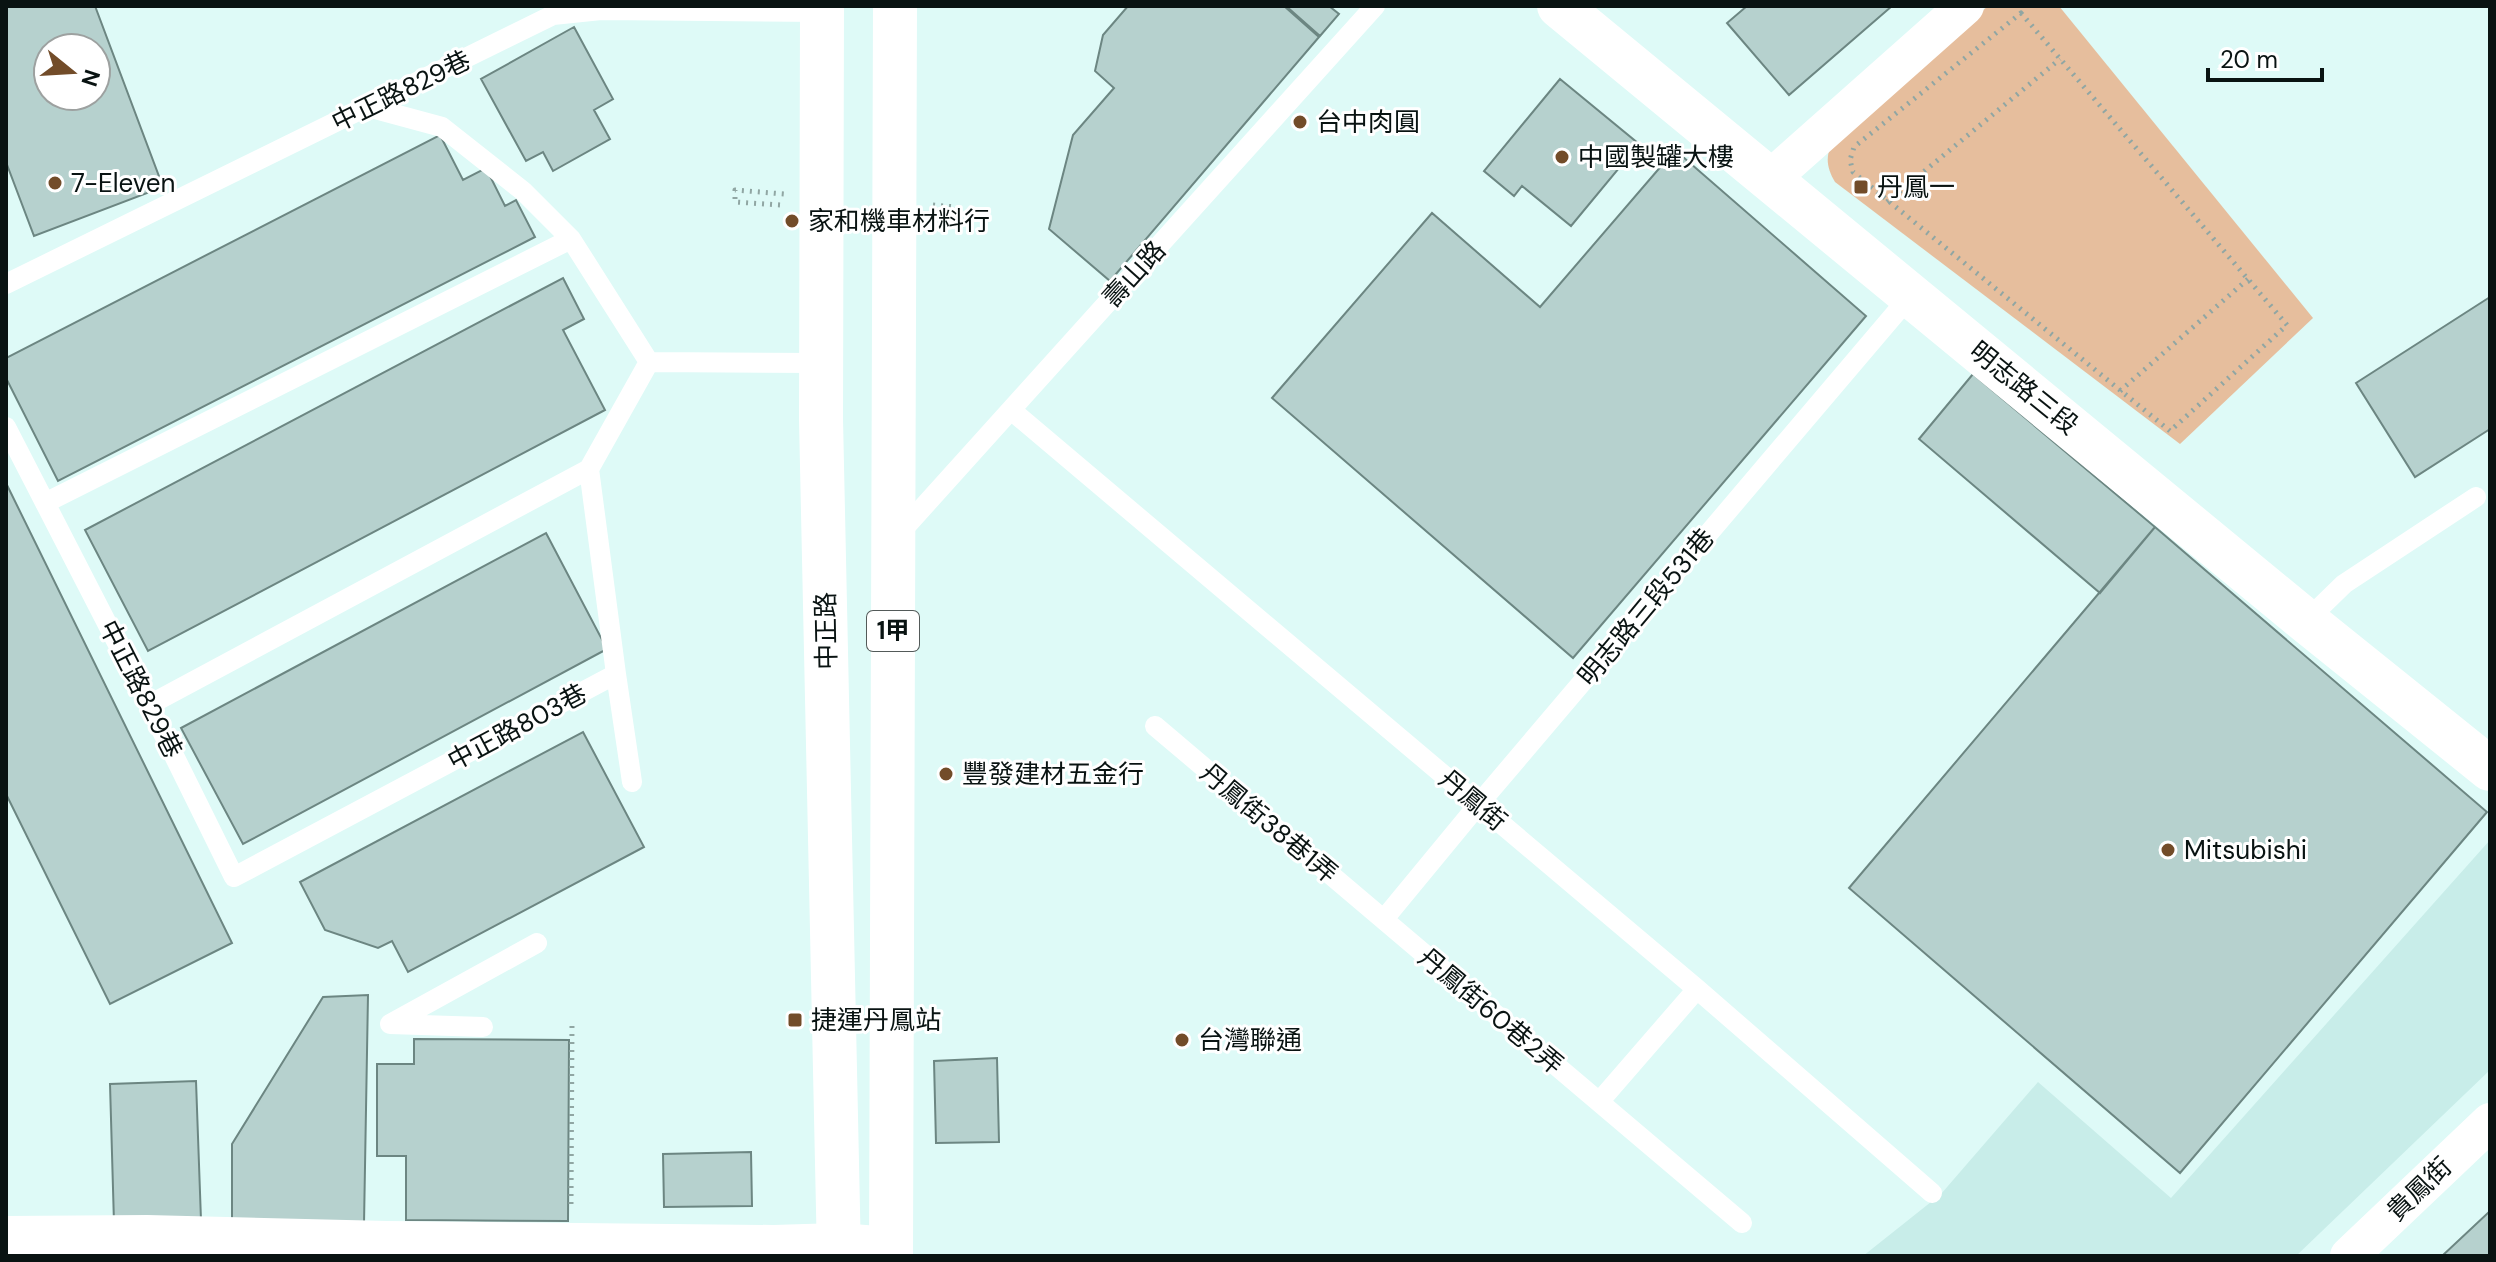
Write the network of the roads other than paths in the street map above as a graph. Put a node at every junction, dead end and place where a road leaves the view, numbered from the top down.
1 (895, 6) edge
2 (1375, 6) edge
3 (1559, 6) edge
4 (1965, 6) edge
5 (822, 9) edge
6 (552, 11) edge
7 (368, 107) junction
8 (1769, 180) junction
9 (571, 239) junction
10 (7, 281) edge
11 (1911, 295) junction
12 (649, 362) junction
13 (822, 363) junction
14 (1011, 410) junction
15 (6, 427) edge
16 (589, 469) junction
17 (2476, 497) dead end
18 (45, 503) junction
19 (893, 541) junction
20 (2306, 621) junction
21 (616, 674) junction
22 (149, 705) junction
23 (1155, 726) dead end
24 (2490, 769) edge
25 (632, 782) dead end
26 (1478, 805) junction
27 (234, 877) joint
28 (1384, 919) junction
29 (537, 943) dead end
30 (1697, 989) junction
31 (483, 1027) dead end
32 (1599, 1102) junction
33 (2490, 1122) edge
34 (1932, 1193) dead end
35 (1742, 1223) dead end
36 (6, 1238) edge
37 (838, 1250) edge
38 (891, 1252) edge
39 (2349, 1256) edge

1 - 19 main road, 1甲
2 - 14 lane, 壽山路
3 - 8 main road, 明志路三段
4 - 8 street
5 - 6 lane, 中正路829巷
5 - 13 main road, 中正路
6 - 7 lane, 中正路829巷
7 - 9 lane
7 - 10 lane, 中正路829巷
8 - 11 main road, 明志路三段
9 - 12 lane
9 - 18 lane
11 - 20 main road, 明志路三段
11 - 26 lane, 明志路三段531巷
12 - 13 lane
12 - 16 lane
13 - 37 main road, 中正路
14 - 19 lane, 壽山路
14 - 26 lane, 丹鳳街
15 - 18 lane, 中正路829巷
16 - 21 lane, 中正路803巷
16 - 22 lane
17 - 20 lane
18 - 22 lane, 中正路829巷
19 - 38 main road, 1甲
20 - 24 main road, 明志路三段
21 - 25 lane
21 - 27 lane, 中正路803巷
22 - 27 lane, 中正路829巷
23 - 28 lane, 丹鳳街38巷1弄
26 - 28 lane, 明志路三段531巷
26 - 30 lane, 丹鳳街
28 - 32 lane, 丹鳳街60巷2弄
29 - 31 lane
30 - 32 lane
30 - 34 lane, 丹鳳街
32 - 35 lane, 丹鳳街60巷2弄
33 - 39 street, 貴鳳街
36 - 37 main road
37 - 38 main road

